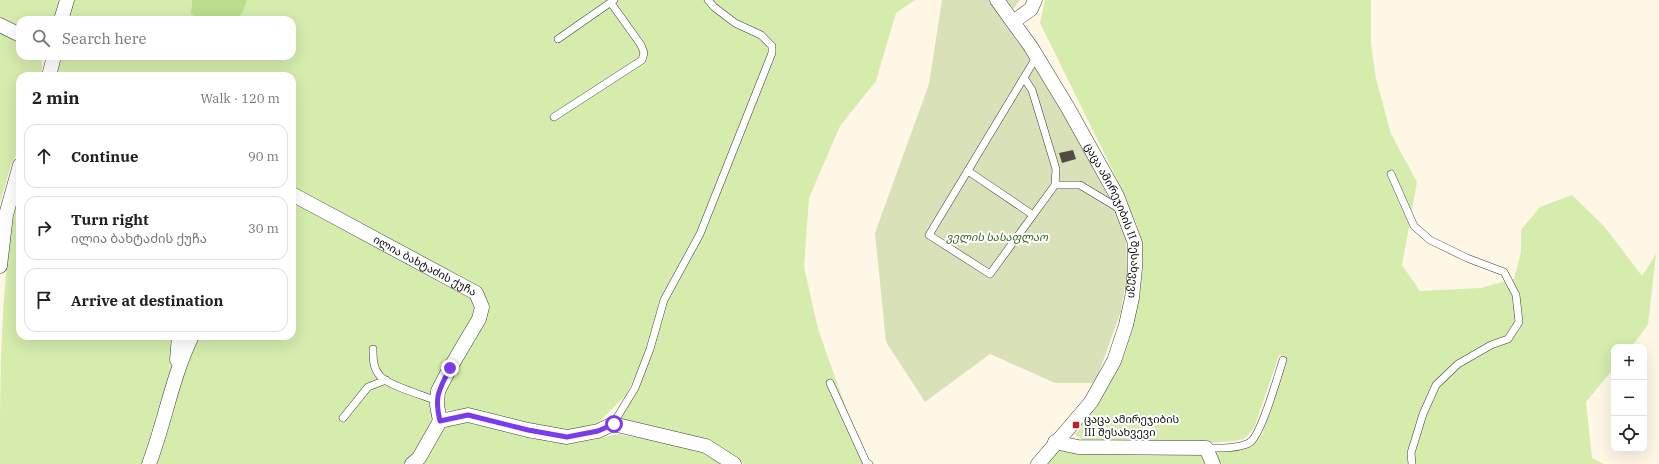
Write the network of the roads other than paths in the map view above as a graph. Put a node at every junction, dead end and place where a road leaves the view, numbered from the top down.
1 (67, 0) edge
2 (708, 0) edge
3 (997, 0) edge
4 (1035, 0) edge
5 (613, 2) edge
6 (62, 16) edge
7 (1013, 22) junction
8 (0, 25) edge
9 (16, 33) edge
10 (558, 39) dead end
11 (1037, 56) junction
12 (53, 60) edge
13 (50, 72) edge
14 (1024, 78) junction
15 (554, 118) dead end
16 (968, 171) junction
17 (1391, 174) dead end
18 (16, 179) edge
19 (1055, 185) junction
20 (296, 196) edge
21 (1123, 210) junction
22 (1033, 214) junction
23 (0, 266) edge
24 (179, 340) edge
25 (190, 340) edge
26 (373, 349) dead end
27 (1283, 360) dead end
28 (177, 371) junction
29 (386, 380) junction
30 (830, 383) dead end
31 (437, 401) junction
32 (342, 418) dead end
33 (440, 421) junction
34 (614, 424) junction
35 (1055, 442) junction
36 (1206, 448) junction
37 (149, 464) edge
38 (412, 464) edge
39 (734, 464) edge
40 (869, 464) edge
41 (1038, 464) edge
42 (1213, 464) edge
43 (1221, 464) edge
44 (1412, 464) edge

1 - 6 street
2 - 34 lane
3 - 7 street, ცაცა ამირეჯიბის II შესახვევი
4 - 7 street
5 - 10 lane
5 - 15 lane
7 - 11 street, ცაცა ამირეჯიბის II შესახვევი
8 - 9 street
11 - 14 lane
11 - 21 street, ცაცა ამირეჯიბის II შესახვევი
12 - 13 street
14 - 16 lane
14 - 19 lane
16 - 22 lane
16 - 22 lane
17 - 44 lane
18 - 23 street
19 - 21 lane
19 - 22 lane
20 - 31 street, ილია ბახტაძის ქუჩა
21 - 35 street, ცაცა ამირეჯიბის II შესახვევი
24 - 28 street
25 - 28 street
26 - 29 lane
27 - 36 lane
28 - 37 street
29 - 31 lane
29 - 32 lane
30 - 40 lane
31 - 33 street, ილია ბახტაძის ქუჩა
33 - 34 street
33 - 38 street
34 - 39 street
35 - 36 street
35 - 41 street, ცაცა ამირეჯიბის II შესახვევი
36 - 42 street
36 - 43 street

